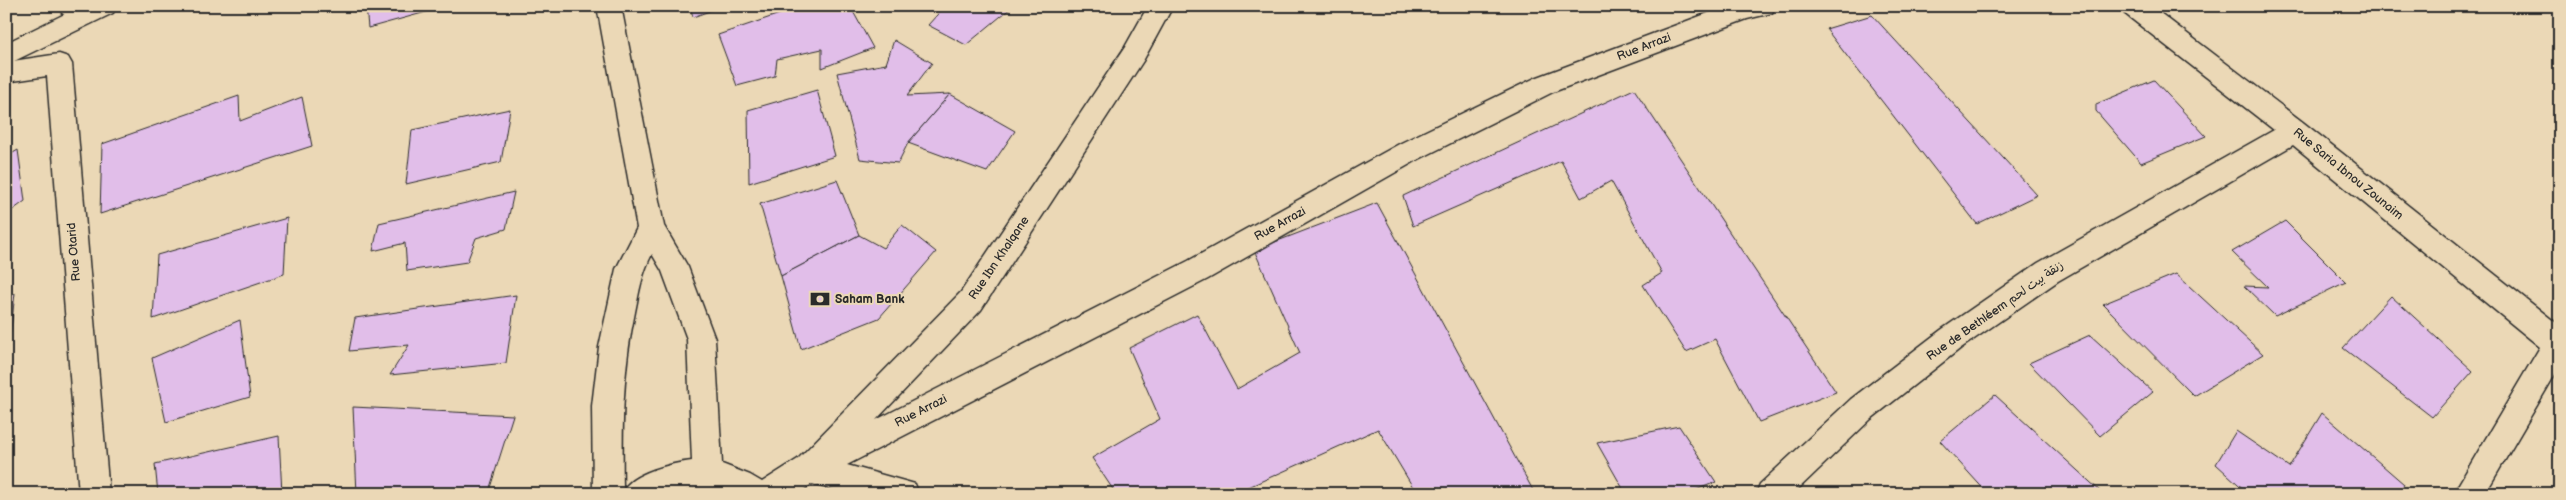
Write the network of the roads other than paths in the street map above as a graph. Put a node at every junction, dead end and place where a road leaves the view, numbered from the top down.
1 (609, 6) edge
2 (1161, 6) edge
3 (1763, 6) edge
4 (2133, 6) edge
5 (86, 9) edge
6 (6, 55) edge
7 (6, 72) edge
8 (2295, 131) junction
9 (651, 228) junction
10 (2559, 342) edge
11 (809, 468) junction
12 (708, 475) junction
13 (94, 494) edge
14 (608, 494) edge
15 (637, 494) edge
16 (753, 494) edge
17 (770, 494) edge
18 (904, 494) edge
19 (1771, 494) edge
20 (2468, 494) edge

1 - 9 street
2 - 11 street, Rue Ibn Khalqane
3 - 11 street, Rue Arrazi
4 - 8 street, Rue Saria Ibnou Zounaim
5 - 6 street
7 - 13 street, Rue Otarid
8 - 10 street, Rue Saria Ibnou Zounaim
8 - 19 street, Rue de Bethléem زنقة بيت لحم
9 - 12 street
9 - 14 street
10 - 20 street
11 - 17 street, Rue Ibn Khalqane
11 - 18 street
12 - 15 street
12 - 16 street

